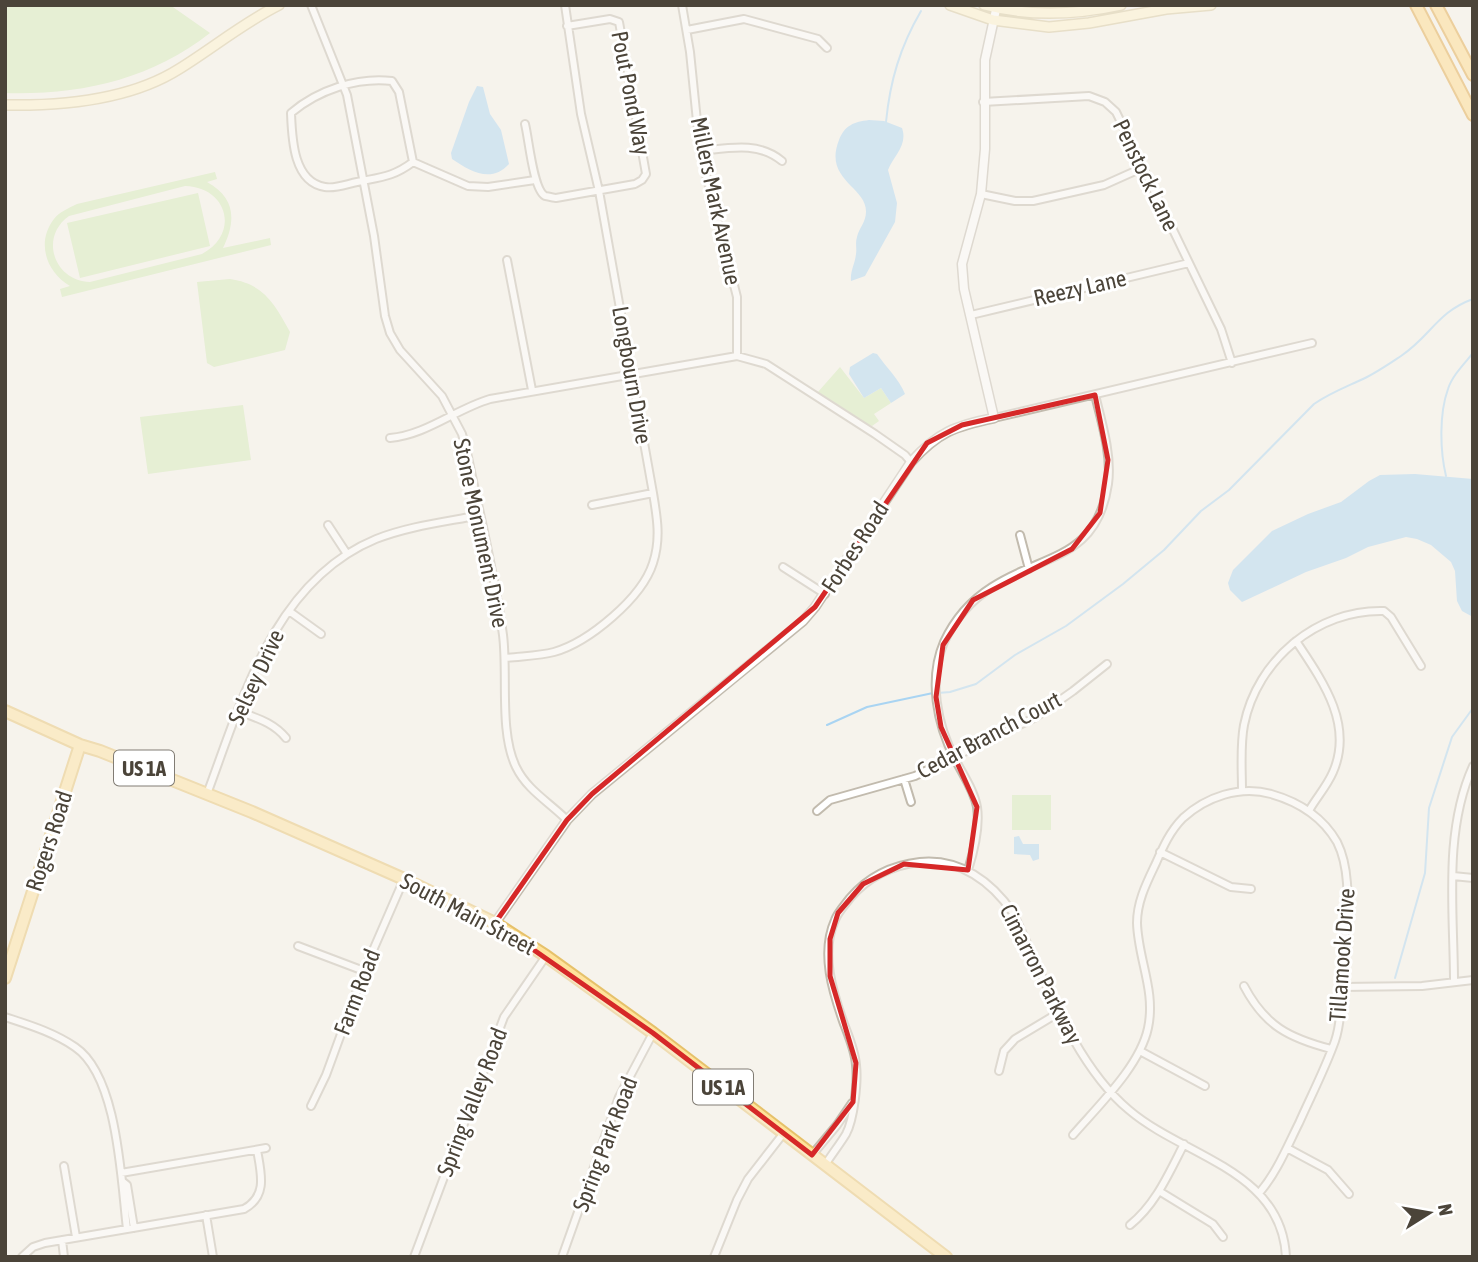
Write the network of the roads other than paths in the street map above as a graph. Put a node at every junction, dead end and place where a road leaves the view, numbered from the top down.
1 (279, 5) edge
2 (311, 5) edge
3 (565, 5) edge
4 (682, 5) edge
5 (950, 5) edge
6 (984, 5) edge
7 (1121, 5) edge
8 (1211, 5) edge
9 (1416, 5) edge
10 (1436, 5) edge
11 (995, 12) edge
12 (567, 26) junction
13 (687, 30) junction
14 (827, 48) dead end
15 (1473, 75) edge
16 (344, 86) junction
17 (983, 102) junction
18 (5, 105) edge
19 (1473, 115) edge
20 (525, 124) dead end
21 (700, 151) junction
22 (782, 161) dead end
23 (412, 162) junction
24 (1142, 168) junction
25 (535, 180) junction
26 (364, 181) junction
27 (599, 191) junction
28 (981, 194) junction
29 (507, 260) dead end
30 (1189, 263) junction
31 (971, 315) junction
32 (1312, 344) dead end
33 (737, 356) junction
34 (1231, 363) junction
35 (631, 374) junction
36 (532, 390) junction
37 (1095, 396) junction
38 (452, 414) junction
39 (994, 418) junction
40 (390, 438) dead end
41 (911, 462) junction
42 (653, 493) junction
43 (592, 505) dead end
44 (480, 515) junction
45 (328, 526) dead end
46 (1020, 535) dead end
47 (347, 554) junction
48 (783, 567) dead end
49 (1029, 569) junction
50 (825, 594) junction
51 (289, 611) junction
52 (321, 634) dead end
53 (1296, 641) junction
54 (506, 658) junction
55 (1107, 664) dead end
56 (1421, 666) dead end
57 (5, 711) edge
58 (238, 711) junction
59 (286, 737) dead end
60 (80, 745) junction
61 (954, 757) junction
62 (1473, 766) edge
63 (904, 779) junction
64 (1242, 791) junction
65 (207, 793) junction
66 (911, 802) dead end
67 (1310, 809) junction
68 (817, 811) dead end
69 (568, 820) junction
70 (1160, 852) junction
71 (968, 870) junction
72 (1453, 876) junction
73 (1473, 878) edge
74 (404, 879) junction
75 (1251, 889) dead end
76 (495, 923) junction
77 (298, 946) dead end
78 (546, 956) junction
79 (364, 971) junction
80 (5, 978) edge
81 (1473, 980) edge
82 (1454, 982) junction
83 (1244, 986) dead end
84 (1341, 987) junction
85 (1060, 1012) junction
86 (5, 1017) edge
87 (653, 1033) junction
88 (1331, 1049) junction
89 (1140, 1051) junction
90 (999, 1071) dead end
91 (1205, 1086) dead end
92 (1110, 1091) junction
93 (853, 1102) junction
94 (311, 1106) dead end
95 (783, 1133) junction
96 (1073, 1135) dead end
97 (1184, 1144) junction
98 (266, 1148) dead end
99 (1287, 1148) junction
100 (257, 1150) junction
101 (811, 1155) junction
102 (825, 1165) junction
103 (64, 1166) dead end
104 (121, 1172) junction
105 (1159, 1191) junction
106 (1260, 1192) junction
107 (1349, 1195) dead end
108 (206, 1215) junction
109 (1130, 1225) dead end
110 (131, 1228) junction
111 (76, 1237) junction
112 (1223, 1237) dead end
113 (62, 1240) junction
114 (22, 1257) edge
115 (65, 1257) edge
116 (213, 1257) edge
117 (414, 1257) edge
118 (562, 1257) edge
119 (714, 1257) edge
120 (946, 1257) edge
121 (1286, 1257) edge

1 - 18 main road
2 - 16 street, Stone Monument Drive
3 - 12 street, Longbourn Drive
4 - 13 street, Millers Mark Avenue
5 - 11 main road
6 - 11 main road
7 - 11 main road
8 - 11 main road
9 - 19 highway
10 - 15 highway
11 - 17 street
12 - 27 street, Longbourn Drive
12 - 27 street, Pout Pond Way
13 - 14 street
13 - 21 street, Millers Mark Avenue
16 - 23 street
16 - 26 street, Stone Monument Drive
16 - 26 street
17 - 24 street, Penstock Lane
17 - 28 street
20 - 25 street
21 - 22 street
21 - 33 street, Millers Mark Avenue
23 - 25 street
23 - 26 street
24 - 28 street
24 - 30 street, Penstock Lane
25 - 27 street, Pout Pond Way
26 - 38 street, Stone Monument Drive
27 - 35 street, Longbourn Drive
28 - 31 street
29 - 36 street
30 - 31 street, Reezy Lane
30 - 34 street, Penstock Lane
31 - 39 street
32 - 34 street, Forbes Road
33 - 35 street
33 - 41 street
34 - 37 street, Forbes Road
35 - 36 street
35 - 42 street, Longbourn Drive
36 - 38 street
37 - 39 street, Forbes Road
37 - 49 street
38 - 40 street
38 - 44 street, Stone Monument Drive
39 - 41 street, Forbes Road
41 - 50 street, Forbes Road
42 - 43 street
42 - 54 street, Longbourn Drive
44 - 47 street, Selsey Drive
44 - 54 street, Stone Monument Drive
45 - 47 street
46 - 49 street
47 - 51 street, Selsey Drive
48 - 50 street
49 - 61 street
50 - 69 street, Forbes Road
51 - 52 street
51 - 58 street, Selsey Drive
53 - 56 street
53 - 64 street
53 - 67 street
54 - 69 street, Stone Monument Drive
55 - 61 street, Cedar Branch Court
57 - 60 main road, South Main Street / US 1A
58 - 59 street
58 - 65 street, Selsey Drive
60 - 65 main road, South Main Street / US 1A
60 - 80 main road, Rogers Road
61 - 63 street, Cedar Branch Court
61 - 71 street
62 - 72 street
63 - 66 street, Cedar Branch Court
63 - 68 street, Cedar Branch Court
64 - 67 street, Tillamook Drive
64 - 70 street, Tillamook Drive
65 - 74 main road, South Main Street / US 1A
67 - 84 street, Tillamook Drive
69 - 76 street, Forbes Road
70 - 75 street
70 - 89 street, Tillamook Drive
71 - 85 street, Cimarron Parkway
71 - 93 street, Cimarron Parkway
72 - 73 street
72 - 82 street
74 - 76 main road, South Main Street / US 1A
74 - 79 street, Farm Road
76 - 78 main road, South Main Street / US 1A
77 - 79 street
78 - 87 main road, South Main Street / US 1A
78 - 117 street, Spring Valley Road
79 - 94 street, Farm Road
81 - 82 street
82 - 84 street
83 - 88 street
84 - 88 street, Tillamook Drive
85 - 90 street
85 - 92 street, Cimarron Parkway
86 - 104 street
87 - 95 main road, South Main Street / US 1A
87 - 118 street, Spring Park Road
88 - 99 street, Tillamook Drive
89 - 91 street
89 - 92 street, Tillamook Drive
92 - 96 street, Tillamook Drive
92 - 97 street, Cimarron Parkway
93 - 101 street
93 - 102 street, Cimarron Parkway
95 - 101 main road, South Main Street / US 1A
95 - 119 street
97 - 105 street
97 - 106 street, Cimarron Parkway
98 - 100 street
99 - 106 street, Tillamook Drive
99 - 107 street
100 - 104 street
100 - 108 street
101 - 102 main road, South Main Street / US 1A
102 - 120 main road, South Main Street / US 1A
103 - 111 street
104 - 110 street
105 - 109 street
105 - 112 street
106 - 121 street, Cimarron Parkway
108 - 110 street
108 - 116 street
110 - 111 street
111 - 113 street
113 - 114 street
113 - 115 street

